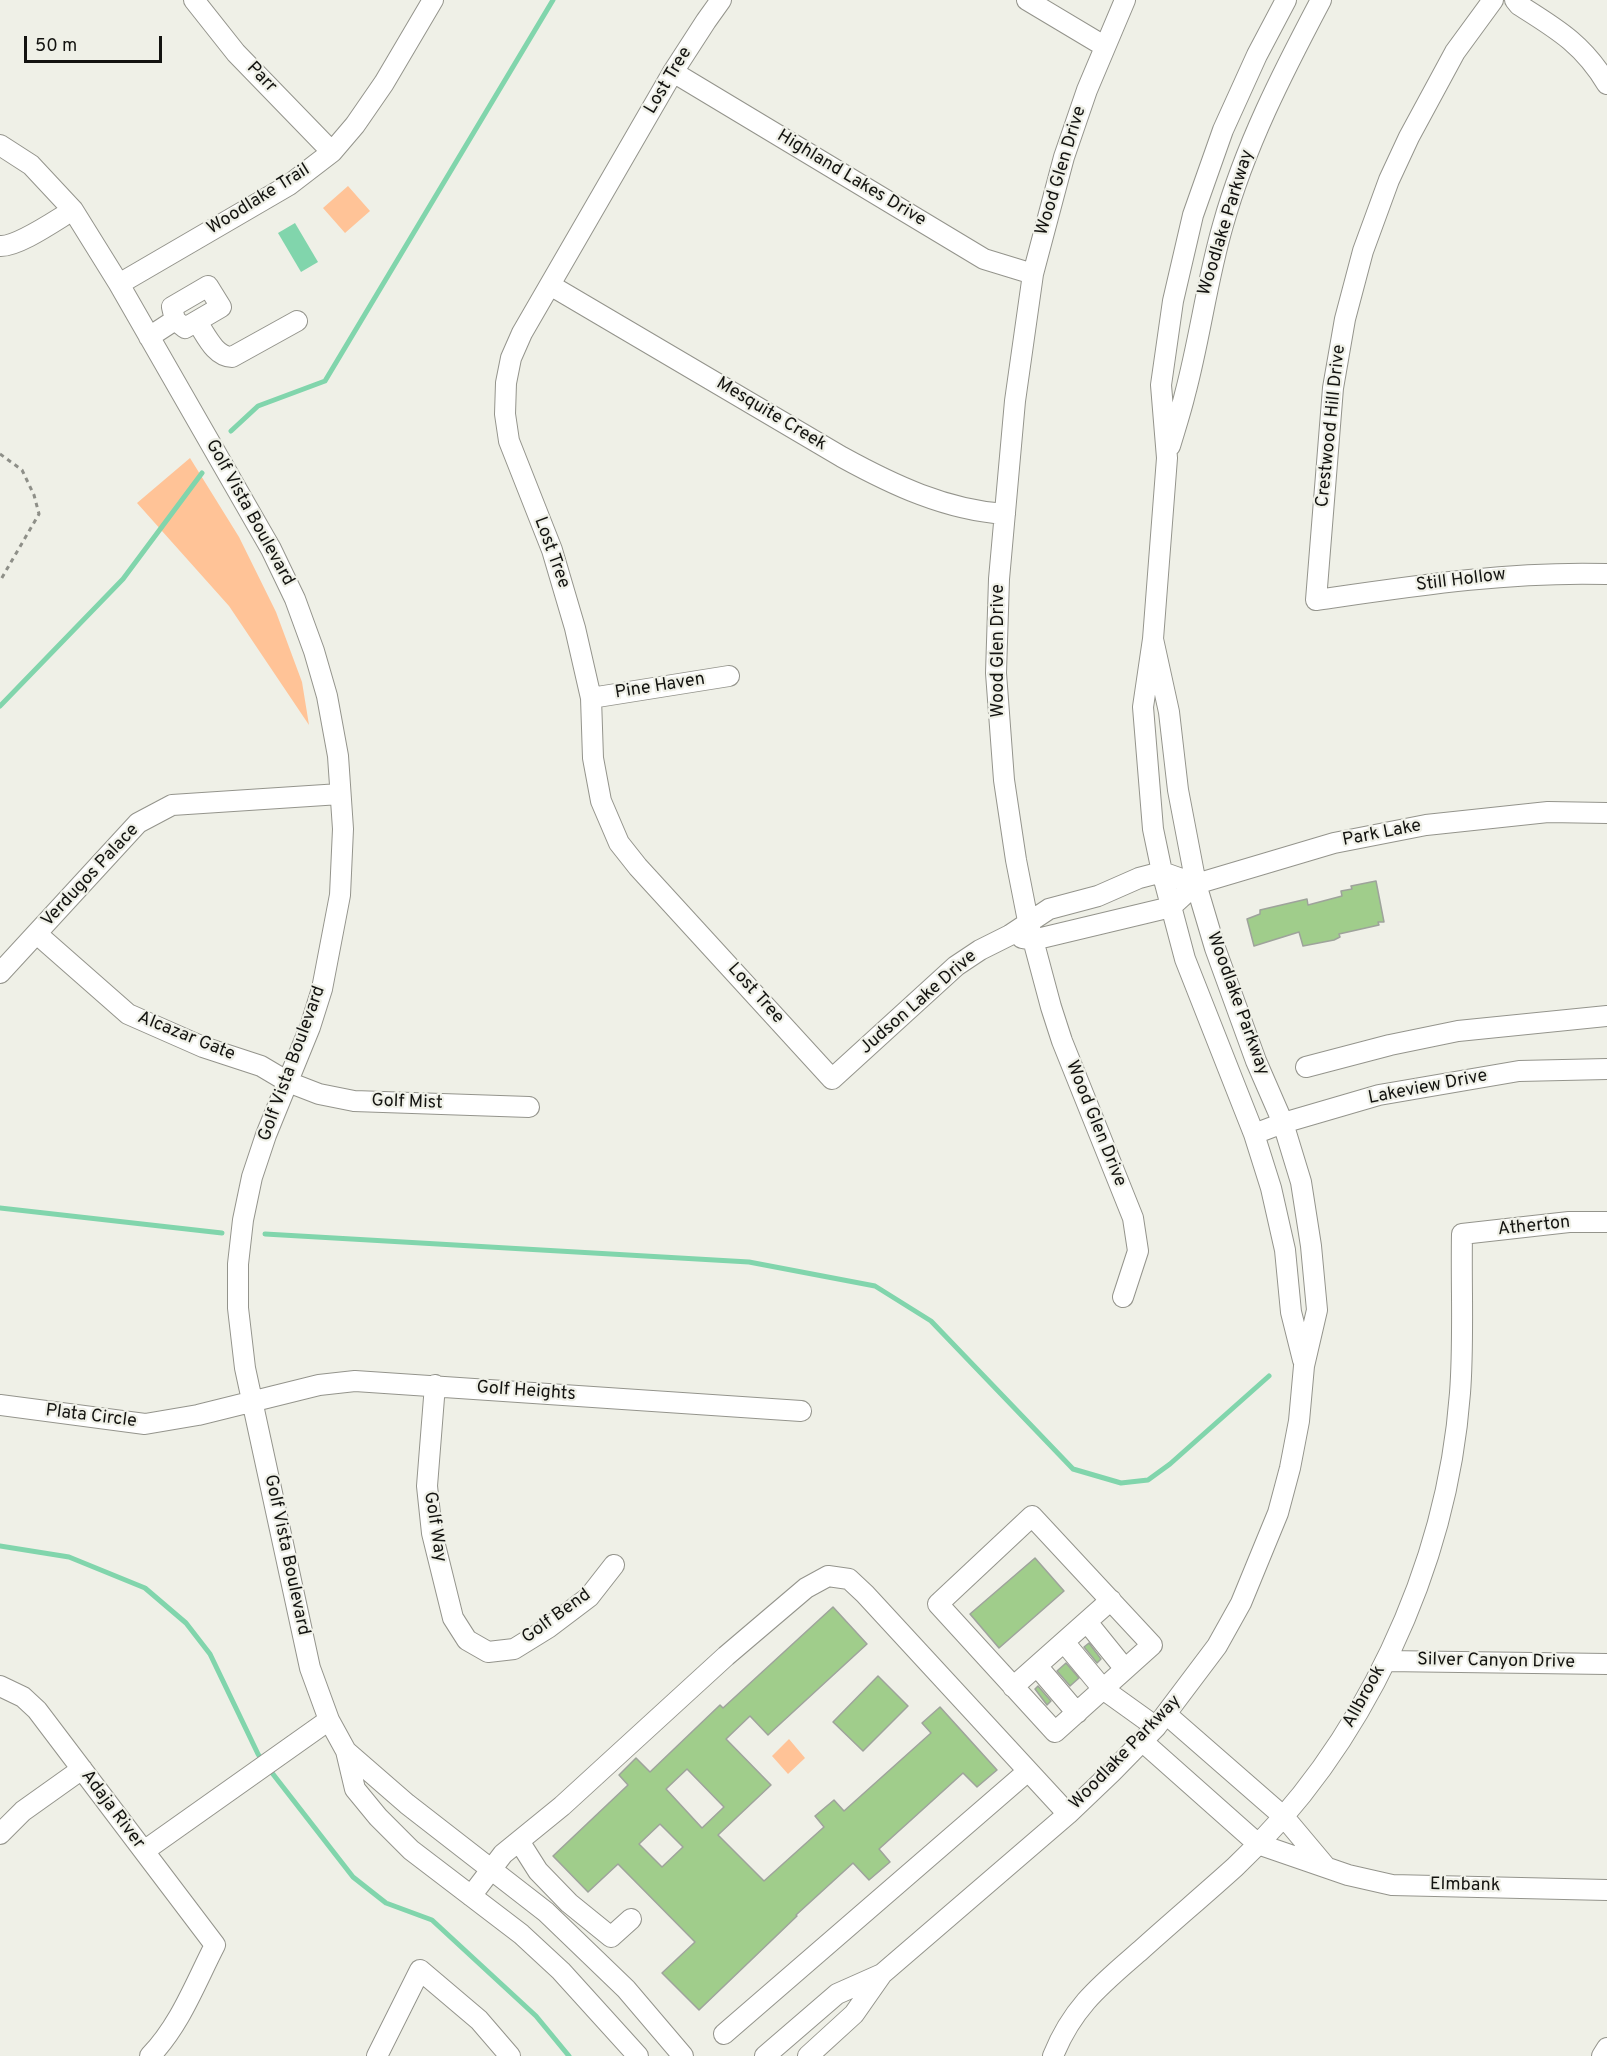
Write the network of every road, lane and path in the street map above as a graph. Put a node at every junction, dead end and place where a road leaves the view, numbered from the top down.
1 (194, 0) edge
2 (433, 0) edge
3 (721, 0) edge
4 (1026, 0) edge
5 (1125, 0) edge
6 (1286, 0) edge
7 (1322, 0) edge
8 (1488, 2) edge
9 (1517, 3) edge
10 (1104, 46) junction
11 (673, 72) junction
12 (1607, 84) edge
13 (0, 145) edge
14 (332, 152) junction
15 (73, 210) junction
16 (0, 246) edge
17 (1033, 274) junction
18 (119, 284) junction
19 (550, 285) junction
20 (175, 320) junction
21 (297, 321) dead end
22 (197, 322) junction
23 (149, 337) junction
24 (0, 454) edge
25 (1167, 458) junction
26 (1005, 514) junction
27 (1607, 574) edge
28 (0, 581) edge
29 (1316, 600) joint
30 (1153, 639) junction
31 (729, 676) dead end
32 (591, 698) junction
33 (340, 794) junction
34 (1607, 813) edge
35 (1162, 872) junction
36 (1196, 884) junction
37 (1098, 896) junction
38 (1171, 907) junction
39 (1107, 922) junction
40 (1031, 931) junction
41 (37, 934) junction
42 (0, 973) edge
43 (1607, 1016) edge
44 (1306, 1067) dead end
45 (1607, 1069) edge
46 (832, 1079) joint
47 (288, 1082) junction
48 (529, 1107) dead end
49 (1282, 1124) junction
50 (1254, 1134) junction
51 (1607, 1222) edge
52 (1462, 1234) joint
53 (1123, 1297) dead end
54 (1304, 1366) junction
55 (435, 1385) junction
56 (253, 1401) junction
57 (0, 1405) edge
58 (801, 1411) dead end
59 (614, 1565) dead end
60 (1111, 1600) junction
61 (1087, 1622) junction
62 (1064, 1642) junction
63 (488, 1652) joint
64 (1386, 1661) junction
65 (1607, 1664) edge
66 (1037, 1666) junction
67 (1125, 1669) junction
68 (0, 1686) edge
69 (1013, 1687) junction
70 (1103, 1689) junction
71 (1077, 1713) junction
72 (329, 1720) junction
73 (1155, 1727) junction
74 (346, 1751) junction
75 (82, 1769) junction
76 (1028, 1771) junction
77 (1068, 1814) junction
78 (1284, 1817) junction
79 (0, 1834) edge
80 (519, 1841) junction
81 (1258, 1844) junction
82 (144, 1851) junction
83 (1326, 1867) junction
84 (490, 1869) junction
85 (1607, 1890) edge
86 (471, 1896) junction
87 (631, 1918) dead end
88 (882, 1974) junction
89 (724, 2034) dead end
90 (1607, 2048) edge
91 (150, 2056) edge
92 (377, 2056) edge
93 (510, 2056) edge
94 (638, 2056) edge
95 (682, 2056) edge
96 (765, 2056) edge
97 (808, 2056) edge
98 (1053, 2056) edge
99 (1602, 2056) edge

1 - 14 street, Parr
2 - 14 street, Woodlake Trail
3 - 11 street, Lost Tree
4 - 10 street
5 - 10 street, Wood Glen Drive
6 - 25 street, Woodlake Parkway
7 - 25 street, Woodlake Parkway
8 - 9 street
8 - 29 street, Crestwood Hill Drive
9 - 12 street
10 - 17 street, Wood Glen Drive
11 - 17 street, Highland Lakes Drive
11 - 19 street, Lost Tree
13 - 15 street, Golf Vista Boulevard
14 - 18 street, Woodlake Trail
15 - 16 street
15 - 18 street, Golf Vista Boulevard
17 - 26 street, Wood Glen Drive
18 - 23 street, Golf Vista Boulevard
19 - 26 street, Mesquite Creek
19 - 32 street, Lost Tree
20 - 22 street
20 - 22 street
20 - 23 street
21 - 22 street
23 - 33 street, Golf Vista Boulevard
24 - 28 path
25 - 30 street, Woodlake Parkway
26 - 40 street, Wood Glen Drive
27 - 29 street, Still Hollow
30 - 35 street, Woodlake Parkway
30 - 36 street, Woodlake Parkway
31 - 32 street, Pine Haven
32 - 46 street, Lost Tree
33 - 41 street, Verdugos Palace
33 - 47 street, Golf Vista Boulevard
34 - 36 street, Park Lake
35 - 36 street
35 - 37 street, Judson Lake Drive
35 - 38 street, Woodlake Parkway
36 - 38 street, Park Lake
36 - 49 street, Woodlake Parkway
37 - 39 street
37 - 40 street, Judson Lake Drive
38 - 39 street, Judson Lake Drive
38 - 50 street, Woodlake Parkway
39 - 40 street, Judson Lake Drive
40 - 46 street, Judson Lake Drive
40 - 53 street, Wood Glen Drive
41 - 42 street, Verdugos Palace
41 - 47 street, Alcazar Gate
43 - 44 street
45 - 49 street, Lakeview Drive
47 - 48 street, Golf Mist
47 - 56 street, Golf Vista Boulevard
49 - 50 street, Lakeview Drive
49 - 54 street, Woodlake Parkway
50 - 54 street, Woodlake Parkway
51 - 52 street, Atherton
52 - 64 street, Allbrook
54 - 73 street, Woodlake Parkway
55 - 56 street, Golf Heights
55 - 58 street, Golf Heights
55 - 63 street, Golf Way
56 - 57 street, Plata Circle
56 - 72 street, Golf Vista Boulevard
59 - 63 street, Golf Bend
60 - 61 street
60 - 67 street
60 - 69 street
61 - 62 street
61 - 67 street
62 - 66 street
62 - 70 street
64 - 65 street, Silver Canyon Drive
64 - 78 street, Allbrook
66 - 69 street
66 - 71 street
67 - 70 street
68 - 75 street, Adaja River
69 - 71 street
70 - 71 street
70 - 73 street
72 - 74 street, Golf Vista Boulevard
72 - 82 street
73 - 77 street, Woodlake Parkway
73 - 78 street
73 - 81 street, Elmbank
74 - 84 street, Golf Vista Boulevard
74 - 86 street, Golf Vista Boulevard
75 - 79 street
75 - 82 street, Adaja River
76 - 77 street
76 - 80 street
76 - 89 street
77 - 88 street, Woodlake Parkway
78 - 81 street, Allbrook
78 - 83 street
80 - 84 street
80 - 87 street
81 - 83 street, Elmbank
81 - 98 street, Allbrook
82 - 91 street, Adaja River
83 - 85 street, Elmbank
84 - 86 street
84 - 95 street, Golf Vista Boulevard
86 - 94 street, Golf Vista Boulevard
88 - 96 street, Woodlake Parkway
88 - 97 street, Woodlake Parkway
90 - 99 street
92 - 93 street

